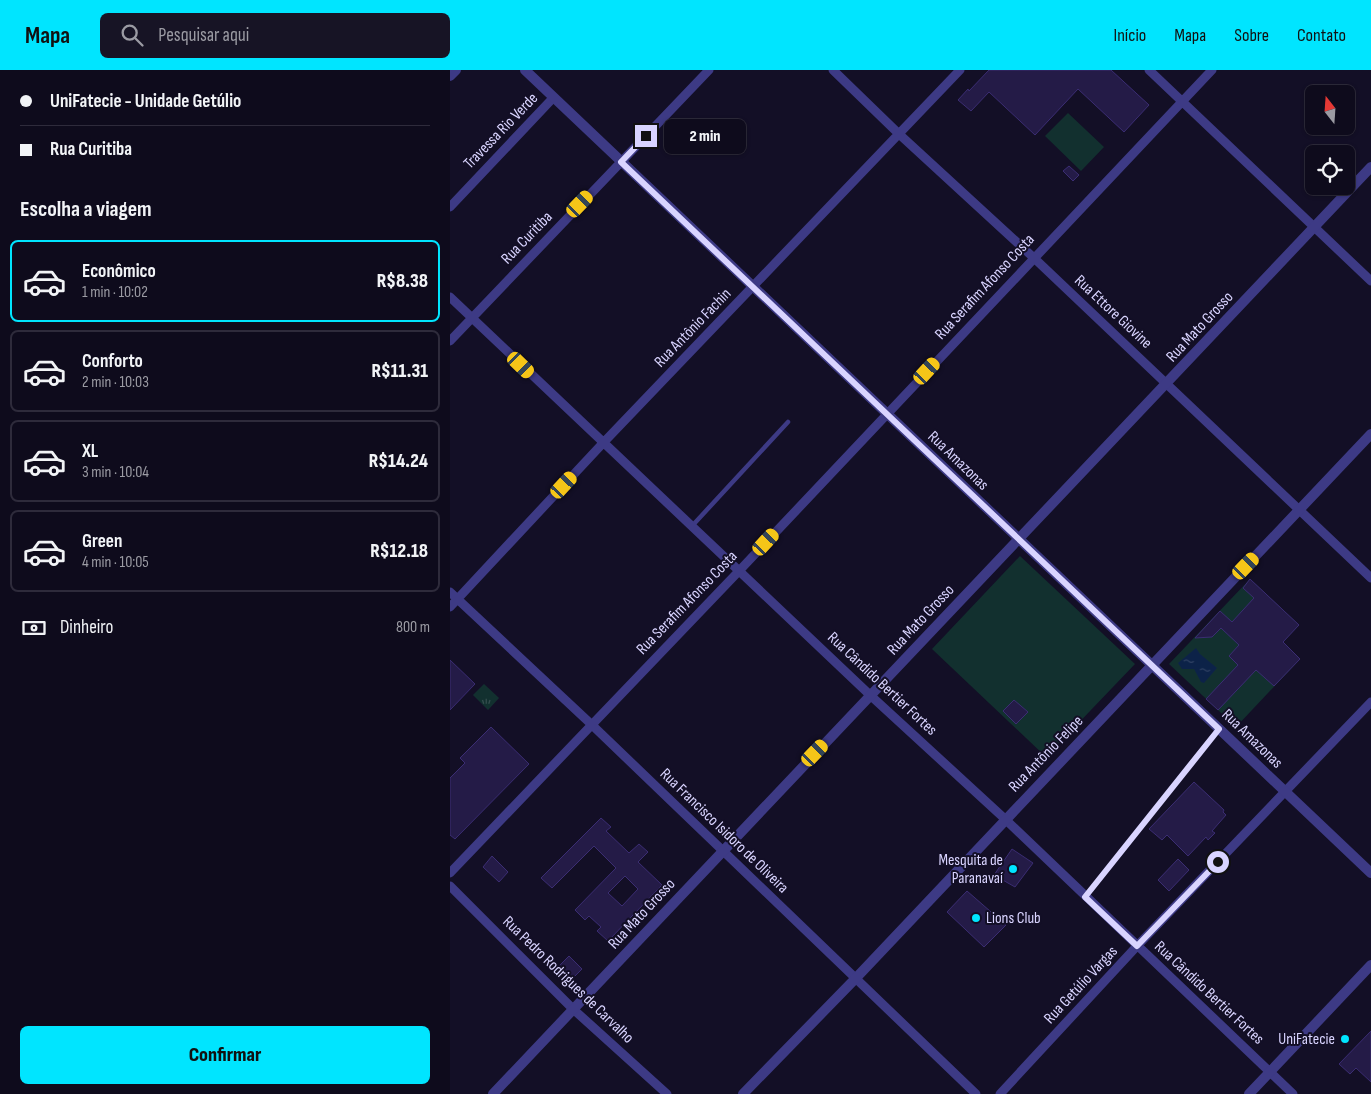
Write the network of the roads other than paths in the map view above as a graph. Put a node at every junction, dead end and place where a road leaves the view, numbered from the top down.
1 (456, 70) edge
2 (525, 70) edge
3 (709, 70) edge
4 (833, 70) edge
5 (960, 70) edge
6 (1149, 70) edge
7 (1212, 70) edge
8 (450, 76) edge
9 (554, 98) junction
10 (1182, 102) junction
11 (899, 134) junction
12 (621, 162) junction
13 (1371, 167) edge
14 (450, 207) edge
15 (1314, 228) junction
16 (1034, 258) junction
17 (1371, 281) edge
18 (754, 287) junction
19 (450, 297) edge
20 (472, 317) junction
21 (450, 341) edge
22 (1166, 384) junction
23 (888, 413) junction
24 (788, 422) dead end
25 (1371, 434) edge
26 (604, 442) junction
27 (1299, 510) junction
28 (692, 526) junction
29 (1018, 539) junction
30 (739, 571) junction
31 (1371, 578) edge
32 (450, 592) edge
33 (458, 599) junction
34 (450, 608) edge
35 (1152, 665) junction
36 (870, 695) junction
37 (1371, 702) edge
38 (591, 724) junction
39 (1219, 729) junction
40 (1286, 792) junction
41 (1005, 819) junction
42 (722, 851) junction
43 (450, 873) edge
44 (1371, 873) edge
45 (450, 886) edge
46 (1085, 897) junction
47 (1137, 946) junction
48 (1371, 965) edge
49 (856, 978) junction
50 (574, 1009) junction
51 (1270, 1072) junction
52 (493, 1094) edge
53 (667, 1094) edge
54 (743, 1094) edge
55 (976, 1094) edge
56 (1000, 1094) edge
57 (1249, 1094) edge
58 (1293, 1094) edge

1 - 8 street
2 - 9 street, Rua Amazonas
3 - 12 street, Rua Curitiba
4 - 11 street, Rua Ettore Giovine
5 - 11 street, Rua Antônio Fachin
6 - 10 street
7 - 10 street, Rua Serafim Afonso Costa
9 - 12 street, Rua Amazonas
9 - 14 street, Travessa Rio Verde
10 - 15 street
10 - 16 street, Rua Serafim Afonso Costa
11 - 16 street, Rua Ettore Giovine
11 - 18 street, Rua Antônio Fachin
12 - 18 street, Rua Amazonas
12 - 20 street, Rua Curitiba
13 - 15 street, Rua Mato Grosso
15 - 17 street
15 - 22 street, Rua Mato Grosso
16 - 22 street, Rua Ettore Giovine
16 - 23 street, Rua Serafim Afonso Costa
18 - 23 street, Rua Amazonas
18 - 26 street, Rua Antônio Fachin
19 - 20 street, Rua Cândido Bertier Fortes
20 - 21 street, Rua Curitiba
20 - 26 street, Rua Cândido Bertier Fortes
22 - 27 street, Rua Ettore Giovine
22 - 29 street, Rua Mato Grosso
23 - 29 street, Rua Amazonas
23 - 30 street, Rua Serafim Afonso Costa
24 - 28 lane
25 - 27 street, Rua Antônio Felipe
26 - 28 street, Rua Cândido Bertier Fortes
26 - 33 street, Rua Antônio Fachin
27 - 31 street, Rua Ettore Giovine
27 - 35 street, Rua Antônio Felipe
28 - 30 street, Rua Cândido Bertier Fortes
29 - 35 street, Rua Amazonas
29 - 36 street, Rua Mato Grosso
30 - 36 street, Rua Cândido Bertier Fortes
30 - 38 street, Rua Serafim Afonso Costa
32 - 33 street, Rua Francisco Isidoro de Oliveira
33 - 34 street, Rua Antônio Fachin
33 - 38 street, Rua Francisco Isidoro de Oliveira
35 - 39 street, Rua Amazonas
35 - 41 street, Rua Antônio Felipe
36 - 41 street, Rua Cândido Bertier Fortes
36 - 42 street, Rua Mato Grosso
37 - 40 street, Rua Getúlio Vargas
38 - 42 street, Rua Francisco Isidoro de Oliveira
38 - 43 street, Rua Serafim Afonso Costa
39 - 40 street, Rua Amazonas
39 - 46 lane
40 - 44 street, Rua Amazonas
40 - 47 street, Rua Getúlio Vargas
41 - 46 street, Rua Cândido Bertier Fortes
41 - 49 street, Rua Antônio Felipe
42 - 49 street, Rua Francisco Isidoro de Oliveira
42 - 50 street, Rua Mato Grosso
45 - 50 street, Rua Pedro Rodrigues de Carvalho
46 - 47 street, Rua Cândido Bertier Fortes
47 - 51 street, Rua Cândido Bertier Fortes
47 - 56 street, Rua Getúlio Vargas
48 - 51 street
49 - 54 street, Rua Antônio Felipe
49 - 55 street, Rua Francisco Isidoro de Oliveira
50 - 52 street, Rua Mato Grosso
50 - 53 street, Rua Pedro Rodrigues de Carvalho
51 - 57 street
51 - 58 street, Rua Cândido Bertier Fortes

